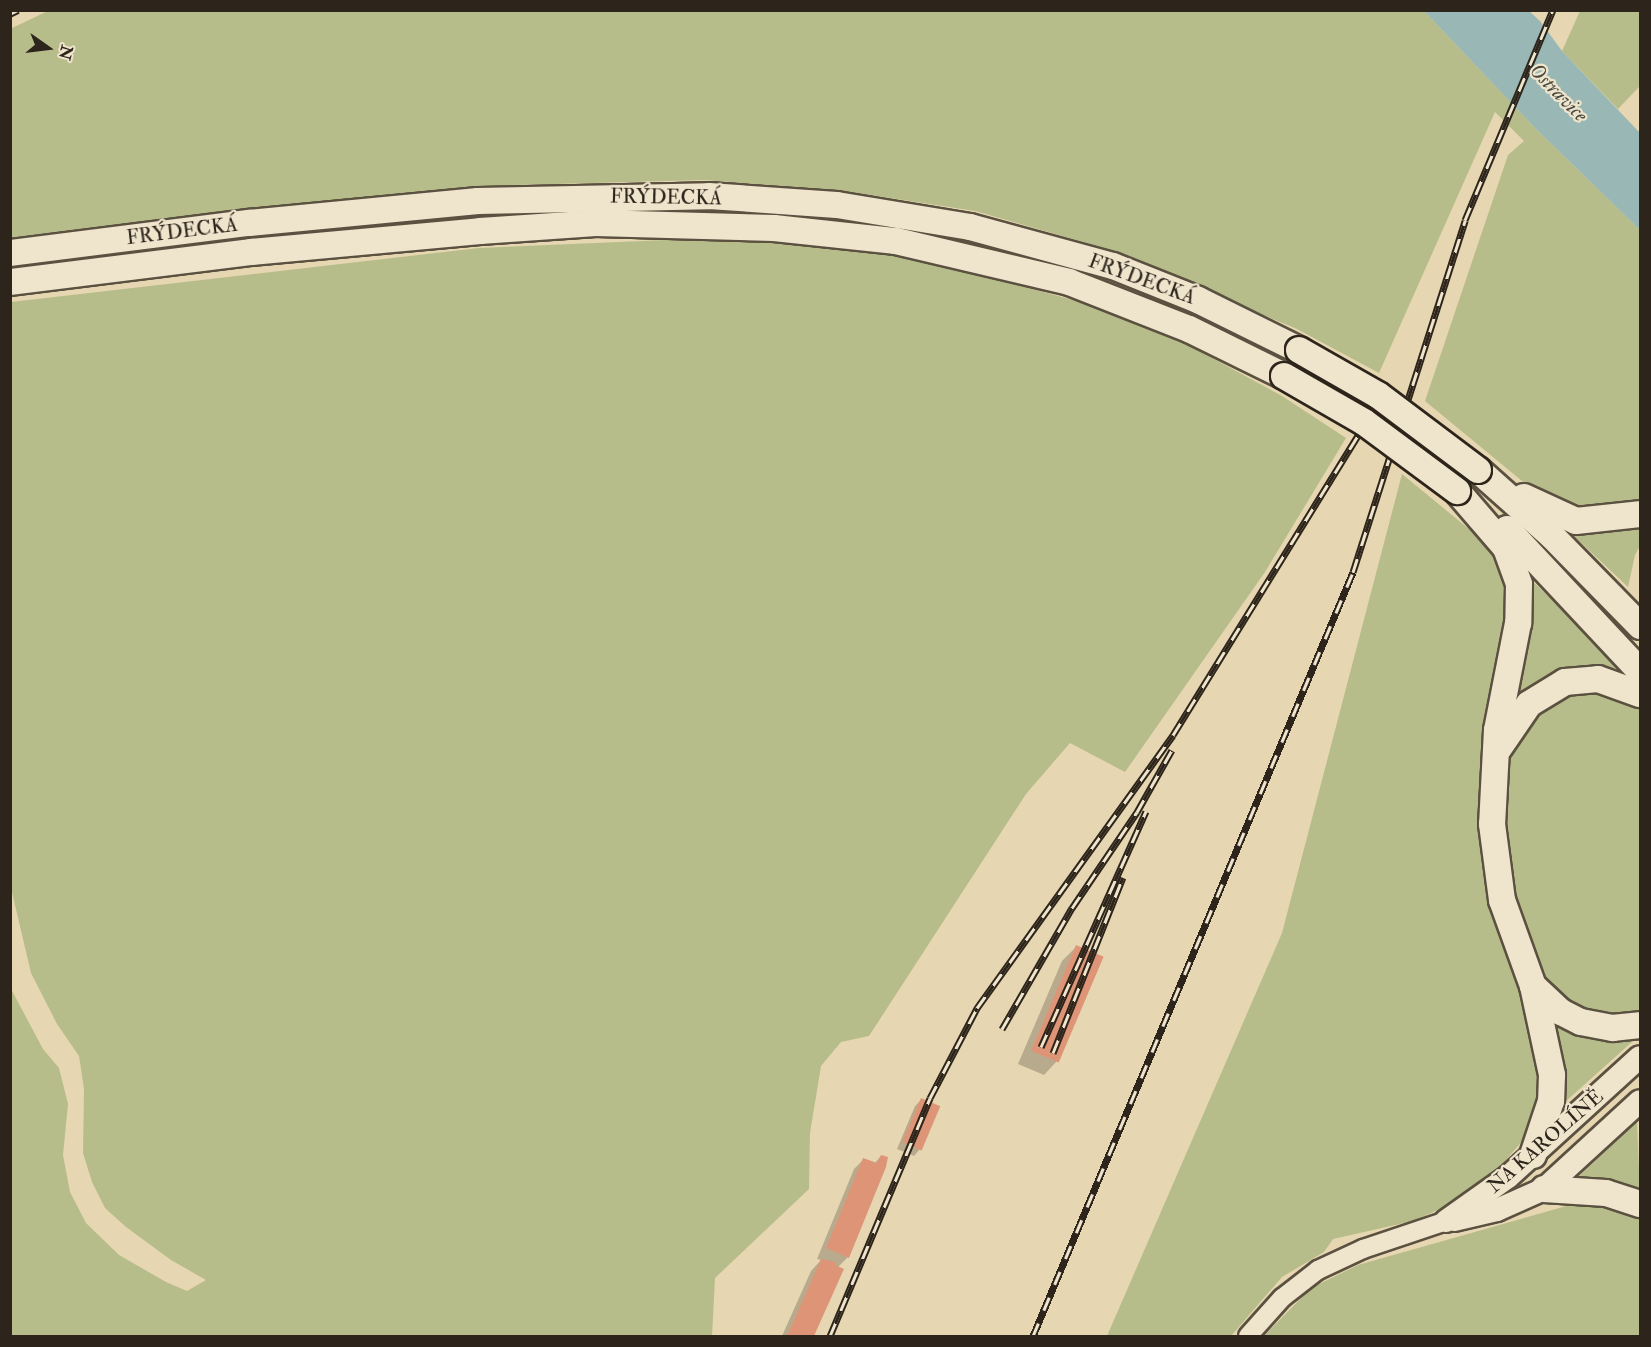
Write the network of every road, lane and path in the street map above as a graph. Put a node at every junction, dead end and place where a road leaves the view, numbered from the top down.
1 (10, 253) edge
2 (10, 282) edge
3 (1486, 475) junction
4 (1465, 498) junction
5 (1641, 514) edge
6 (1641, 626) edge
7 (1641, 670) edge
8 (1641, 694) edge
9 (1495, 762) junction
10 (1533, 986) junction
11 (1641, 1025) edge
12 (1641, 1057) edge
13 (1641, 1101) edge
14 (1533, 1155) junction
15 (1544, 1189) junction
16 (1641, 1204) edge
17 (1446, 1221) junction
18 (1248, 1336) edge

1 - 3 main road, FRÝDECKÁ, bridge
2 - 4 main road, FRÝDECKÁ, bridge
3 - 5 main road
3 - 6 main road
4 - 7 main road
4 - 9 main road
8 - 9 main road
9 - 10 main road
10 - 11 main road
10 - 14 main road
12 - 14 street, NA KAROLÍNĚ
13 - 15 street, NA KAROLÍNĚ
14 - 17 street, NA KAROLÍNĚ
15 - 16 main road
15 - 17 street, NA KAROLÍNĚ
17 - 18 street, NA KAROLÍNĚ

